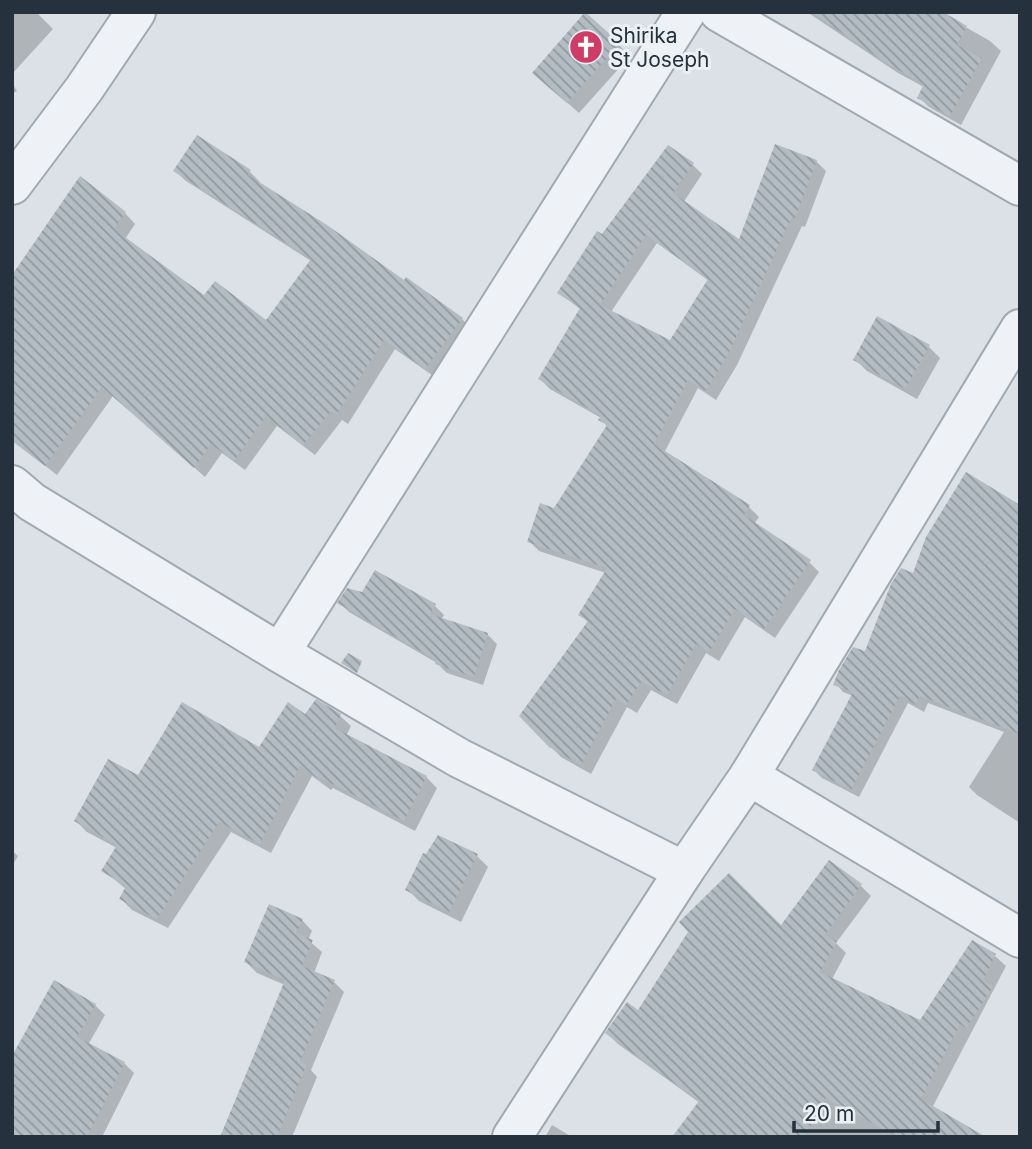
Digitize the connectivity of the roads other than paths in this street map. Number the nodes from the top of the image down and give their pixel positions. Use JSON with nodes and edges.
{"nodes":[{"id":1,"x":136,"y":12,"type":"edge"},
{"id":2,"x":686,"y":12,"type":"edge"},
{"id":3,"x":719,"y":12,"type":"edge"},
{"id":4,"x":12,"y":185,"type":"edge"},
{"id":5,"x":1020,"y":186,"type":"edge"},
{"id":6,"x":1020,"y":329,"type":"edge"},
{"id":7,"x":12,"y":485,"type":"edge"},
{"id":8,"x":280,"y":653,"type":"junction"},
{"id":9,"x":749,"y":776,"type":"junction"},
{"id":10,"x":684,"y":871,"type":"junction"},
{"id":11,"x":1020,"y":938,"type":"edge"},
{"id":12,"x":512,"y":1137,"type":"edge"}],
"edges":[{"from":1,"to":4,"type":"street"},
{"from":2,"to":8,"type":"street"},
{"from":3,"to":5,"type":"street"},
{"from":6,"to":9,"type":"street"},
{"from":7,"to":8,"type":"street"},
{"from":8,"to":10,"type":"street"},
{"from":9,"to":10,"type":"street"},
{"from":9,"to":11,"type":"street"},
{"from":10,"to":12,"type":"street"}]}
